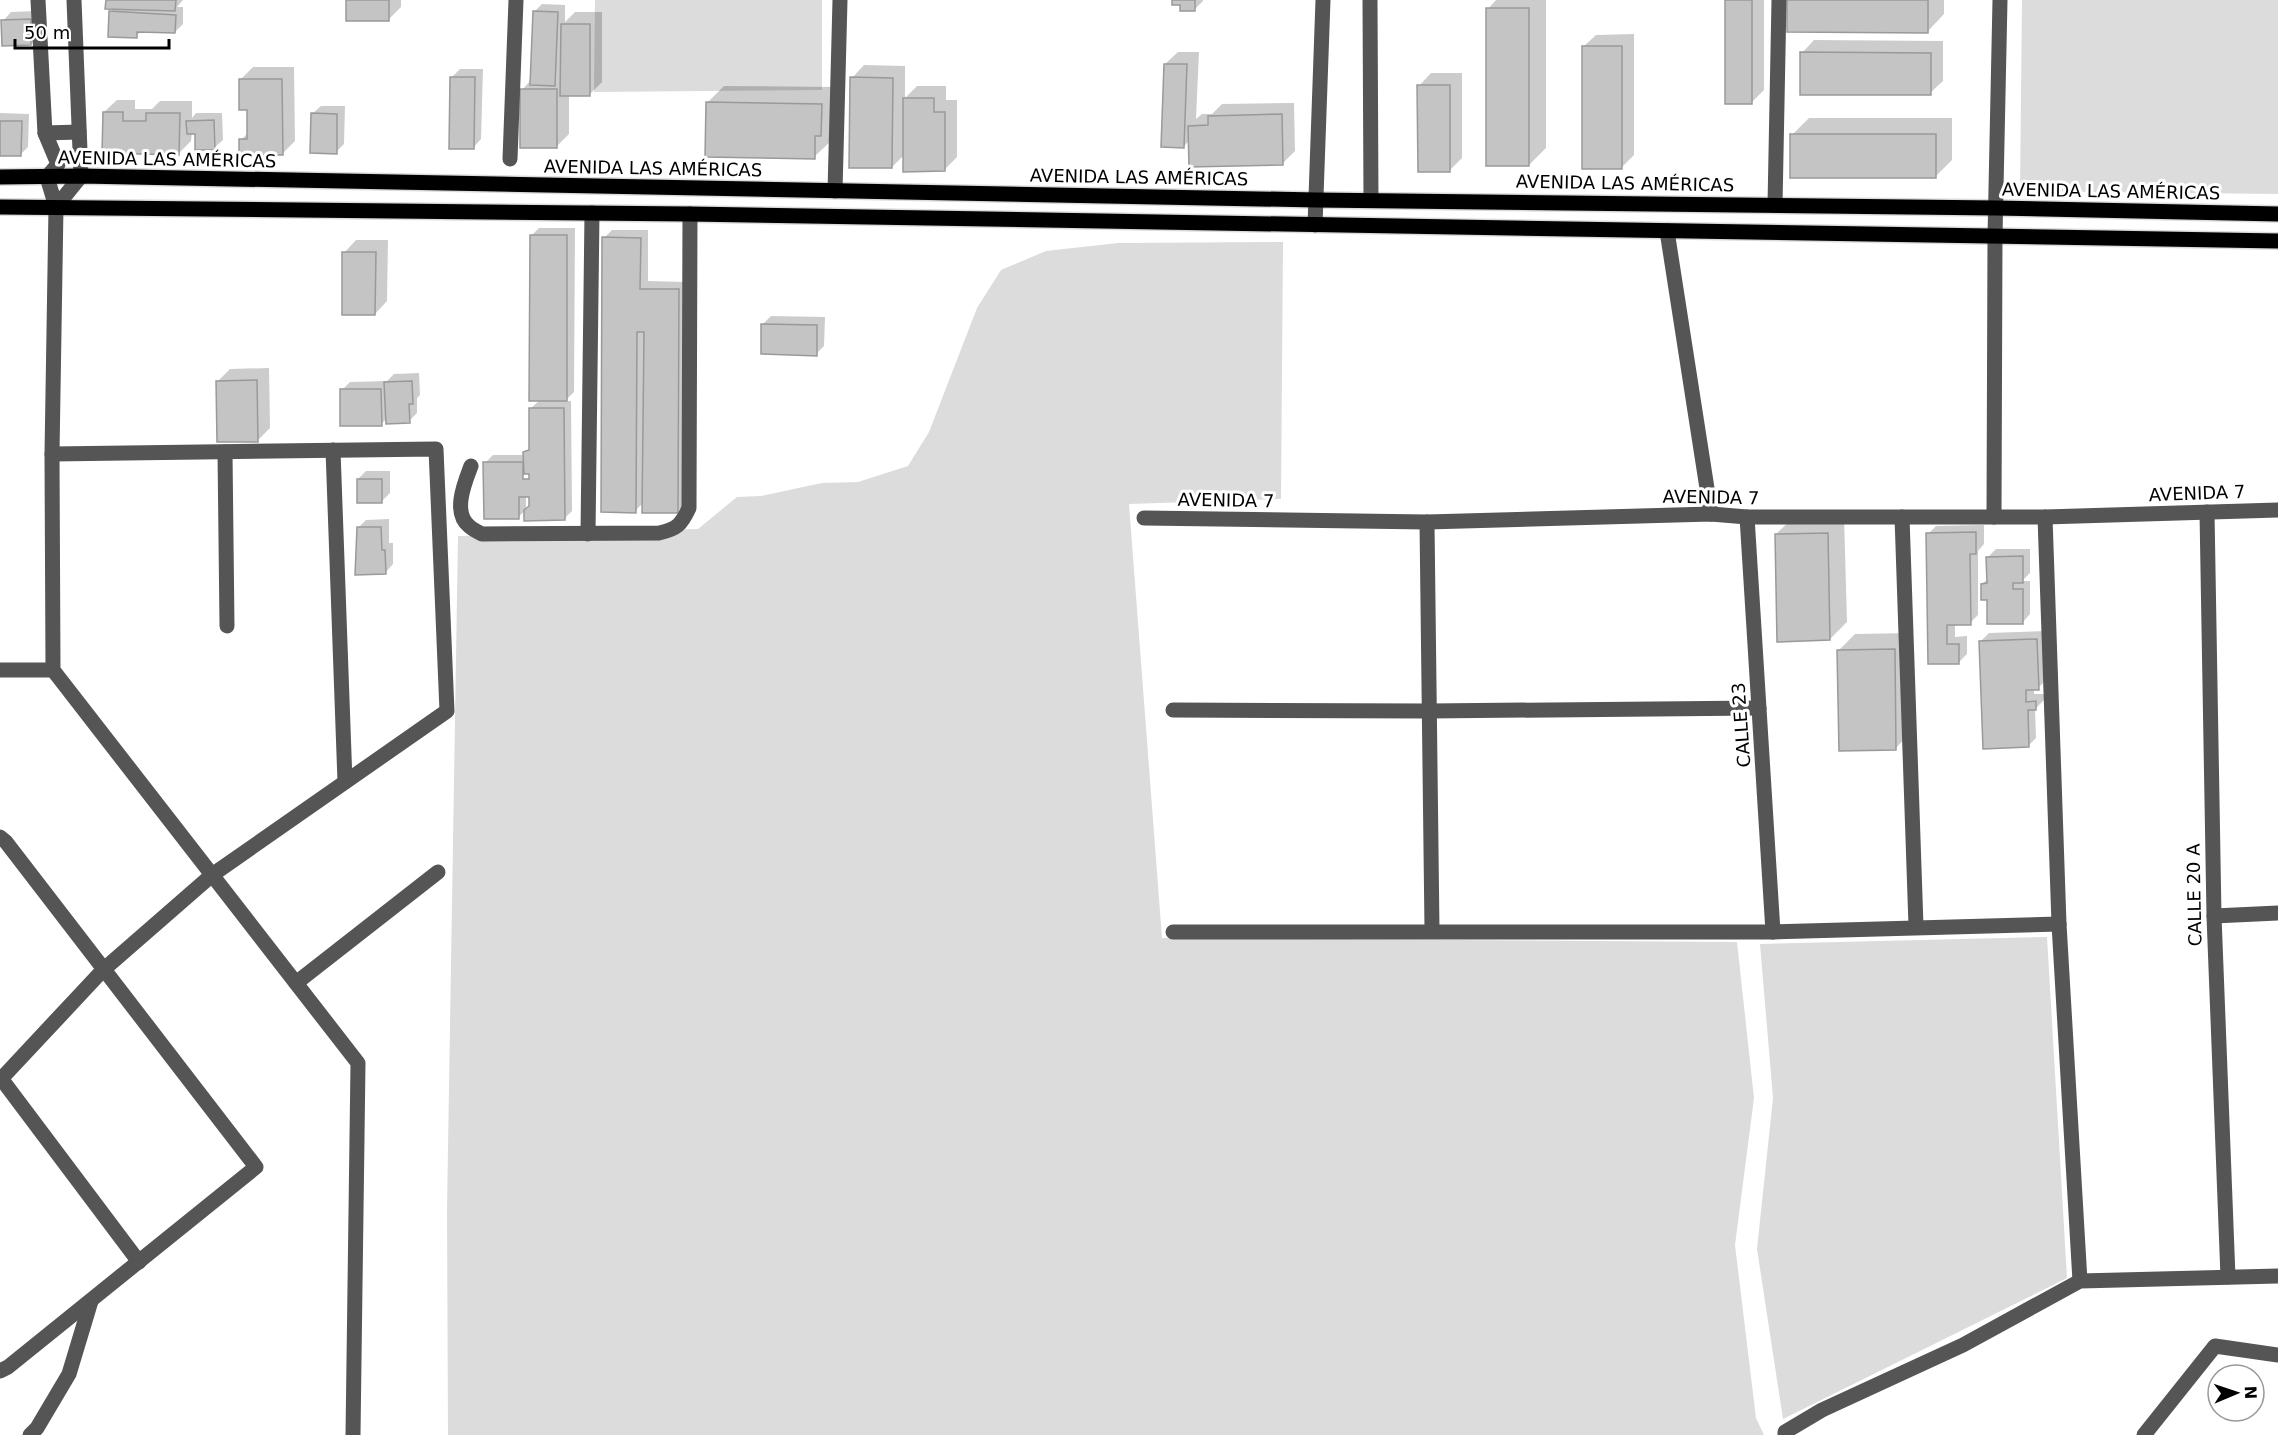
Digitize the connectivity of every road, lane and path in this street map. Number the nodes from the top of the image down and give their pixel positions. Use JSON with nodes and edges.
{"nodes":[{"id":1,"x":38,"y":0,"type":"edge"},
{"id":2,"x":74,"y":0,"type":"edge"},
{"id":3,"x":516,"y":0,"type":"edge"},
{"id":4,"x":840,"y":0,"type":"edge"},
{"id":5,"x":1323,"y":0,"type":"edge"},
{"id":6,"x":1370,"y":0,"type":"edge"},
{"id":7,"x":1779,"y":0,"type":"edge"},
{"id":8,"x":2000,"y":0,"type":"edge"},
{"id":9,"x":79,"y":132,"type":"junction"},
{"id":10,"x":45,"y":134,"type":"junction"},
{"id":11,"x":510,"y":159,"type":"dead end"},
{"id":12,"x":81,"y":176,"type":"junction"},
{"id":13,"x":0,"y":177,"type":"edge"},
{"id":14,"x":47,"y":177,"type":"junction"},
{"id":15,"x":835,"y":191,"type":"junction"},
{"id":16,"x":1316,"y":200,"type":"junction"},
{"id":17,"x":1371,"y":200,"type":"junction"},
{"id":18,"x":1775,"y":205,"type":"junction"},
{"id":19,"x":0,"y":207,"type":"edge"},
{"id":20,"x":56,"y":207,"type":"junction"},
{"id":21,"x":1996,"y":208,"type":"junction"},
{"id":22,"x":592,"y":213,"type":"junction"},
{"id":23,"x":690,"y":214,"type":"junction"},
{"id":24,"x":2278,"y":214,"type":"edge"},
{"id":25,"x":1315,"y":225,"type":"junction"},
{"id":26,"x":1667,"y":231,"type":"junction"},
{"id":27,"x":1995,"y":236,"type":"junction"},
{"id":28,"x":2278,"y":241,"type":"edge"},
{"id":29,"x":333,"y":450,"type":"junction"},
{"id":30,"x":225,"y":452,"type":"junction"},
{"id":31,"x":52,"y":454,"type":"junction"},
{"id":32,"x":471,"y":466,"type":"dead end"},
{"id":33,"x":2278,"y":510,"type":"edge"},
{"id":34,"x":2207,"y":512,"type":"junction"},
{"id":35,"x":1711,"y":514,"type":"junction"},
{"id":36,"x":1747,"y":517,"type":"junction"},
{"id":37,"x":1902,"y":517,"type":"junction"},
{"id":38,"x":1994,"y":517,"type":"junction"},
{"id":39,"x":2045,"y":517,"type":"junction"},
{"id":40,"x":1144,"y":518,"type":"dead end"},
{"id":41,"x":1427,"y":522,"type":"junction"},
{"id":42,"x":588,"y":534,"type":"junction"},
{"id":43,"x":226,"y":626,"type":"dead end"},
{"id":44,"x":0,"y":670,"type":"edge"},
{"id":45,"x":53,"y":670,"type":"junction"},
{"id":46,"x":1759,"y":708,"type":"junction"},
{"id":47,"x":1173,"y":710,"type":"dead end"},
{"id":48,"x":1429,"y":711,"type":"junction"},
{"id":49,"x":345,"y":782,"type":"junction"},
{"id":50,"x":0,"y":837,"type":"edge"},
{"id":51,"x":438,"y":872,"type":"dead end"},
{"id":52,"x":212,"y":875,"type":"junction"},
{"id":53,"x":2278,"y":913,"type":"edge"},
{"id":54,"x":2214,"y":916,"type":"junction"},
{"id":55,"x":2059,"y":924,"type":"junction"},
{"id":56,"x":1916,"y":926,"type":"junction"},
{"id":57,"x":1432,"y":930,"type":"junction"},
{"id":58,"x":1173,"y":932,"type":"dead end"},
{"id":59,"x":1773,"y":932,"type":"junction"},
{"id":60,"x":103,"y":970,"type":"junction"},
{"id":61,"x":296,"y":983,"type":"junction"},
{"id":62,"x":1,"y":1078,"type":"edge"},
{"id":63,"x":139,"y":1262,"type":"junction"},
{"id":64,"x":2278,"y":1276,"type":"edge"},
{"id":65,"x":2228,"y":1277,"type":"junction"},
{"id":66,"x":2080,"y":1281,"type":"junction"},
{"id":67,"x":91,"y":1300,"type":"junction"},
{"id":68,"x":2278,"y":1355,"type":"edge"},
{"id":69,"x":0,"y":1371,"type":"edge"},
{"id":70,"x":30,"y":1435,"type":"edge"},
{"id":71,"x":352,"y":1435,"type":"edge"},
{"id":72,"x":1785,"y":1435,"type":"edge"},
{"id":73,"x":2144,"y":1435,"type":"edge"}],
"edges":[{"from":1,"to":10,"type":"street"},
{"from":2,"to":9,"type":"street"},
{"from":3,"to":11,"type":"street"},
{"from":4,"to":15,"type":"street"},
{"from":5,"to":16,"type":"street"},
{"from":6,"to":17,"type":"street"},
{"from":7,"to":18,"type":"street"},
{"from":8,"to":21,"type":"street"},
{"from":9,"to":10,"type":"street"},
{"from":9,"to":12,"type":"street"},
{"from":10,"to":14,"type":"street"},
{"from":12,"to":14,"type":"main road","name":"AVENIDA LAS AMÉRICAS"},
{"from":12,"to":15,"type":"main road","name":"AVENIDA LAS AMÉRICAS"},
{"from":12,"to":20,"type":"street"},
{"from":13,"to":14,"type":"main road","name":"AVENIDA LAS AMÉRICAS"},
{"from":14,"to":20,"type":"street"},
{"from":15,"to":16,"type":"main road","name":"AVENIDA LAS AMÉRICAS"},
{"from":16,"to":17,"type":"main road","name":"AVENIDA LAS AMÉRICAS"},
{"from":16,"to":25,"type":"street"},
{"from":17,"to":18,"type":"main road","name":"AVENIDA LAS AMÉRICAS"},
{"from":18,"to":21,"type":"main road","name":"AVENIDA LAS AMÉRICAS"},
{"from":19,"to":20,"type":"main road"},
{"from":20,"to":22,"type":"main road"},
{"from":20,"to":31,"type":"street"},
{"from":21,"to":24,"type":"main road","name":"AVENIDA LAS AMÉRICAS"},
{"from":21,"to":27,"type":"street"},
{"from":22,"to":23,"type":"main road"},
{"from":22,"to":42,"type":"street"},
{"from":23,"to":25,"type":"main road"},
{"from":23,"to":42,"type":"street"},
{"from":25,"to":26,"type":"main road"},
{"from":26,"to":27,"type":"main road"},
{"from":26,"to":35,"type":"street"},
{"from":27,"to":28,"type":"main road"},
{"from":27,"to":38,"type":"street"},
{"from":29,"to":30,"type":"street"},
{"from":29,"to":49,"type":"street"},
{"from":29,"to":49,"type":"street"},
{"from":30,"to":31,"type":"street"},
{"from":30,"to":43,"type":"street"},
{"from":31,"to":45,"type":"street"},
{"from":32,"to":42,"type":"street"},
{"from":33,"to":34,"type":"street","name":"AVENIDA 7"},
{"from":34,"to":39,"type":"street","name":"AVENIDA 7"},
{"from":34,"to":54,"type":"street","name":"CALLE 20 A"},
{"from":35,"to":36,"type":"street","name":"AVENIDA 7"},
{"from":35,"to":41,"type":"street","name":"AVENIDA 7"},
{"from":36,"to":37,"type":"street","name":"AVENIDA 7"},
{"from":36,"to":46,"type":"street","name":"CALLE 23"},
{"from":37,"to":38,"type":"street","name":"AVENIDA 7"},
{"from":37,"to":56,"type":"street"},
{"from":38,"to":39,"type":"street","name":"AVENIDA 7"},
{"from":39,"to":55,"type":"street"},
{"from":40,"to":41,"type":"street","name":"AVENIDA 7"},
{"from":41,"to":48,"type":"street"},
{"from":44,"to":45,"type":"street"},
{"from":45,"to":52,"type":"street"},
{"from":46,"to":48,"type":"street"},
{"from":46,"to":59,"type":"street","name":"CALLE 23"},
{"from":47,"to":48,"type":"street"},
{"from":48,"to":57,"type":"street"},
{"from":49,"to":52,"type":"street"},
{"from":50,"to":60,"type":"street"},
{"from":51,"to":61,"type":"street"},
{"from":52,"to":60,"type":"street"},
{"from":52,"to":61,"type":"street"},
{"from":53,"to":54,"type":"street"},
{"from":54,"to":65,"type":"street","name":"CALLE 20 A"},
{"from":55,"to":56,"type":"street"},
{"from":55,"to":66,"type":"street"},
{"from":56,"to":59,"type":"street"},
{"from":57,"to":58,"type":"street"},
{"from":57,"to":59,"type":"street"},
{"from":60,"to":62,"type":"street"},
{"from":60,"to":63,"type":"street"},
{"from":61,"to":71,"type":"street"},
{"from":62,"to":63,"type":"street"},
{"from":63,"to":67,"type":"street"},
{"from":64,"to":65,"type":"street"},
{"from":65,"to":66,"type":"street"},
{"from":66,"to":72,"type":"street"},
{"from":67,"to":69,"type":"street"},
{"from":67,"to":70,"type":"street"},
{"from":68,"to":73,"type":"street"}]}
